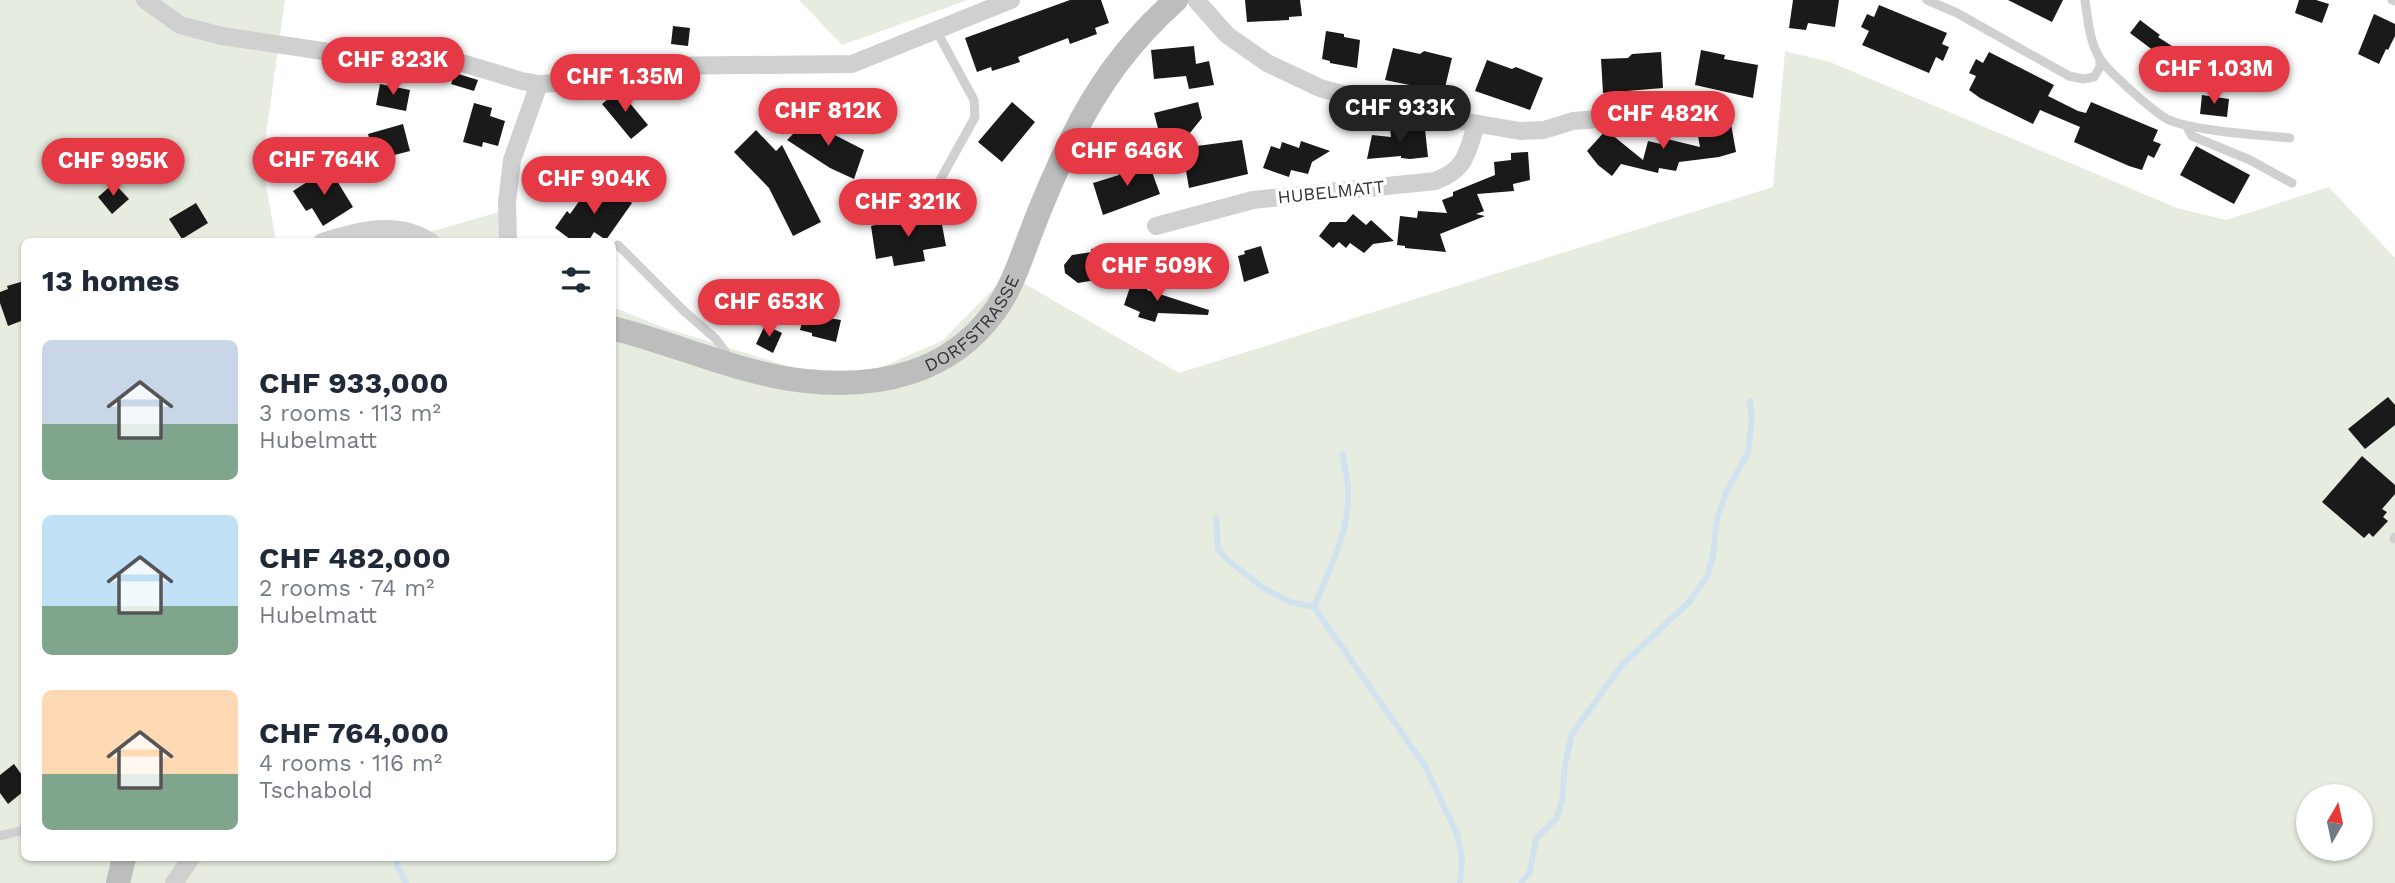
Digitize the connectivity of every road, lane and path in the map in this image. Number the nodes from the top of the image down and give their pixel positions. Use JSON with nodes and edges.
{"nodes":[{"id":1,"x":145,"y":0,"type":"edge"},
{"id":2,"x":1011,"y":0,"type":"edge"},
{"id":3,"x":1176,"y":0,"type":"edge"},
{"id":4,"x":1196,"y":0,"type":"edge"},
{"id":5,"x":1927,"y":0,"type":"edge"},
{"id":6,"x":2085,"y":0,"type":"edge"},
{"id":7,"x":936,"y":30,"type":"junction"},
{"id":8,"x":2100,"y":59,"type":"junction"},
{"id":9,"x":539,"y":84,"type":"junction"},
{"id":10,"x":1719,"y":115,"type":"dead end"},
{"id":11,"x":1476,"y":125,"type":"junction"},
{"id":12,"x":2186,"y":125,"type":"junction"},
{"id":13,"x":2290,"y":138,"type":"dead end"},
{"id":14,"x":2292,"y":183,"type":"dead end"},
{"id":15,"x":862,"y":202,"type":"dead end"},
{"id":16,"x":1156,"y":226,"type":"dead end"},
{"id":17,"x":334,"y":238,"type":"edge"},
{"id":18,"x":424,"y":238,"type":"edge"},
{"id":19,"x":508,"y":238,"type":"edge"},
{"id":20,"x":618,"y":245,"type":"dead end"},
{"id":21,"x":616,"y":329,"type":"edge"},
{"id":22,"x":736,"y":367,"type":"junction"},
{"id":23,"x":21,"y":831,"type":"edge"},
{"id":24,"x":0,"y":836,"type":"edge"},
{"id":25,"x":123,"y":861,"type":"edge"},
{"id":26,"x":189,"y":861,"type":"edge"},
{"id":27,"x":117,"y":883,"type":"edge"},
{"id":28,"x":174,"y":883,"type":"edge"}],
"edges":[{"from":1,"to":9,"type":"street"},
{"from":2,"to":7,"type":"street"},
{"from":3,"to":22,"type":"street","name":"DORFSTRASSE"},
{"from":4,"to":11,"type":"street"},
{"from":5,"to":8,"type":"lane"},
{"from":6,"to":8,"type":"lane"},
{"from":7,"to":9,"type":"street"},
{"from":7,"to":15,"type":"lane"},
{"from":8,"to":12,"type":"lane"},
{"from":9,"to":19,"type":"street"},
{"from":10,"to":11,"type":"street"},
{"from":11,"to":16,"type":"street","name":"HUBELMATT"},
{"from":12,"to":13,"type":"lane"},
{"from":12,"to":14,"type":"lane"},
{"from":17,"to":18,"type":"street"},
{"from":20,"to":22,"type":"lane"},
{"from":21,"to":22,"type":"street","name":"DORFSTRASSE"},
{"from":23,"to":24,"type":"lane"},
{"from":25,"to":27,"type":"street"},
{"from":26,"to":28,"type":"street"}]}
